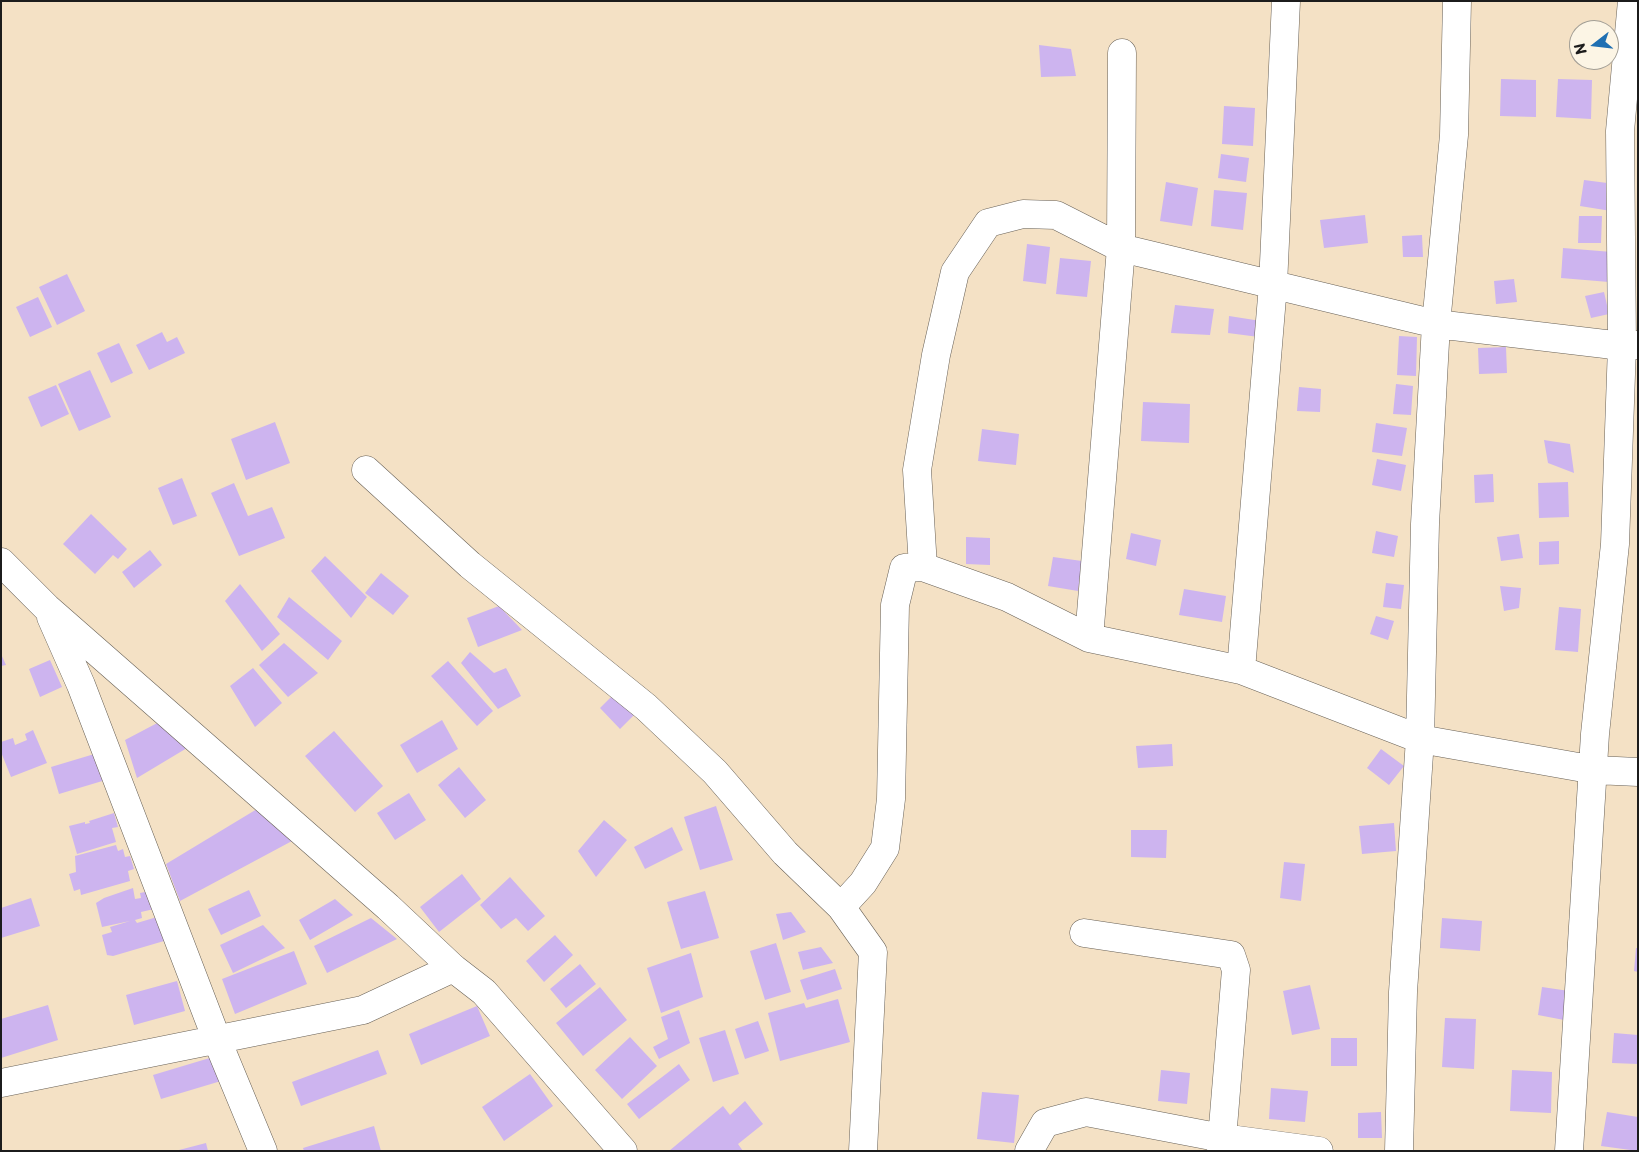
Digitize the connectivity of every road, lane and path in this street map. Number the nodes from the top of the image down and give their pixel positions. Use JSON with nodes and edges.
{"nodes":[{"id":1,"x":1286,"y":1,"type":"edge"},
{"id":2,"x":1456,"y":1,"type":"edge"},
{"id":3,"x":1632,"y":1,"type":"edge"},
{"id":4,"x":1122,"y":53,"type":"dead end"},
{"id":5,"x":1121,"y":248,"type":"junction"},
{"id":6,"x":1273,"y":285,"type":"junction"},
{"id":7,"x":1436,"y":324,"type":"junction"},
{"id":8,"x":1630,"y":346,"type":"edge"},
{"id":9,"x":366,"y":470,"type":"dead end"},
{"id":10,"x":1,"y":562,"type":"edge"},
{"id":11,"x":923,"y":567,"type":"junction"},
{"id":12,"x":47,"y":608,"type":"junction"},
{"id":13,"x":1089,"y":638,"type":"junction"},
{"id":14,"x":1241,"y":670,"type":"junction"},
{"id":15,"x":1420,"y":739,"type":"junction"},
{"id":16,"x":1595,"y":770,"type":"junction"},
{"id":17,"x":1638,"y":772,"type":"edge"},
{"id":18,"x":841,"y":907,"type":"junction"},
{"id":19,"x":1084,"y":933,"type":"dead end"},
{"id":20,"x":453,"y":968,"type":"junction"},
{"id":21,"x":217,"y":1040,"type":"junction"},
{"id":22,"x":1,"y":1083,"type":"edge"},
{"id":23,"x":1222,"y":1144,"type":"edge"},
{"id":24,"x":263,"y":1151,"type":"edge"},
{"id":25,"x":623,"y":1151,"type":"edge"},
{"id":26,"x":863,"y":1151,"type":"edge"},
{"id":27,"x":1029,"y":1151,"type":"edge"},
{"id":28,"x":1319,"y":1151,"type":"edge"},
{"id":29,"x":1399,"y":1151,"type":"edge"},
{"id":30,"x":1568,"y":1151,"type":"edge"}],
"edges":[{"from":1,"to":6,"type":"street"},
{"from":2,"to":7,"type":"street"},
{"from":3,"to":8,"type":"street"},
{"from":4,"to":5,"type":"street"},
{"from":5,"to":6,"type":"street"},
{"from":5,"to":11,"type":"street"},
{"from":5,"to":13,"type":"street"},
{"from":6,"to":7,"type":"street"},
{"from":6,"to":14,"type":"street"},
{"from":7,"to":8,"type":"street"},
{"from":7,"to":15,"type":"street"},
{"from":8,"to":16,"type":"street"},
{"from":9,"to":18,"type":"street"},
{"from":10,"to":12,"type":"street"},
{"from":11,"to":13,"type":"street"},
{"from":11,"to":18,"type":"street"},
{"from":12,"to":20,"type":"street"},
{"from":12,"to":21,"type":"street"},
{"from":13,"to":14,"type":"street"},
{"from":14,"to":15,"type":"street"},
{"from":15,"to":16,"type":"street"},
{"from":15,"to":29,"type":"street"},
{"from":16,"to":17,"type":"street"},
{"from":16,"to":30,"type":"street"},
{"from":18,"to":26,"type":"street"},
{"from":19,"to":23,"type":"street"},
{"from":20,"to":21,"type":"street"},
{"from":20,"to":25,"type":"street"},
{"from":21,"to":22,"type":"street"},
{"from":21,"to":24,"type":"street"},
{"from":23,"to":27,"type":"street"},
{"from":23,"to":28,"type":"street"}]}
